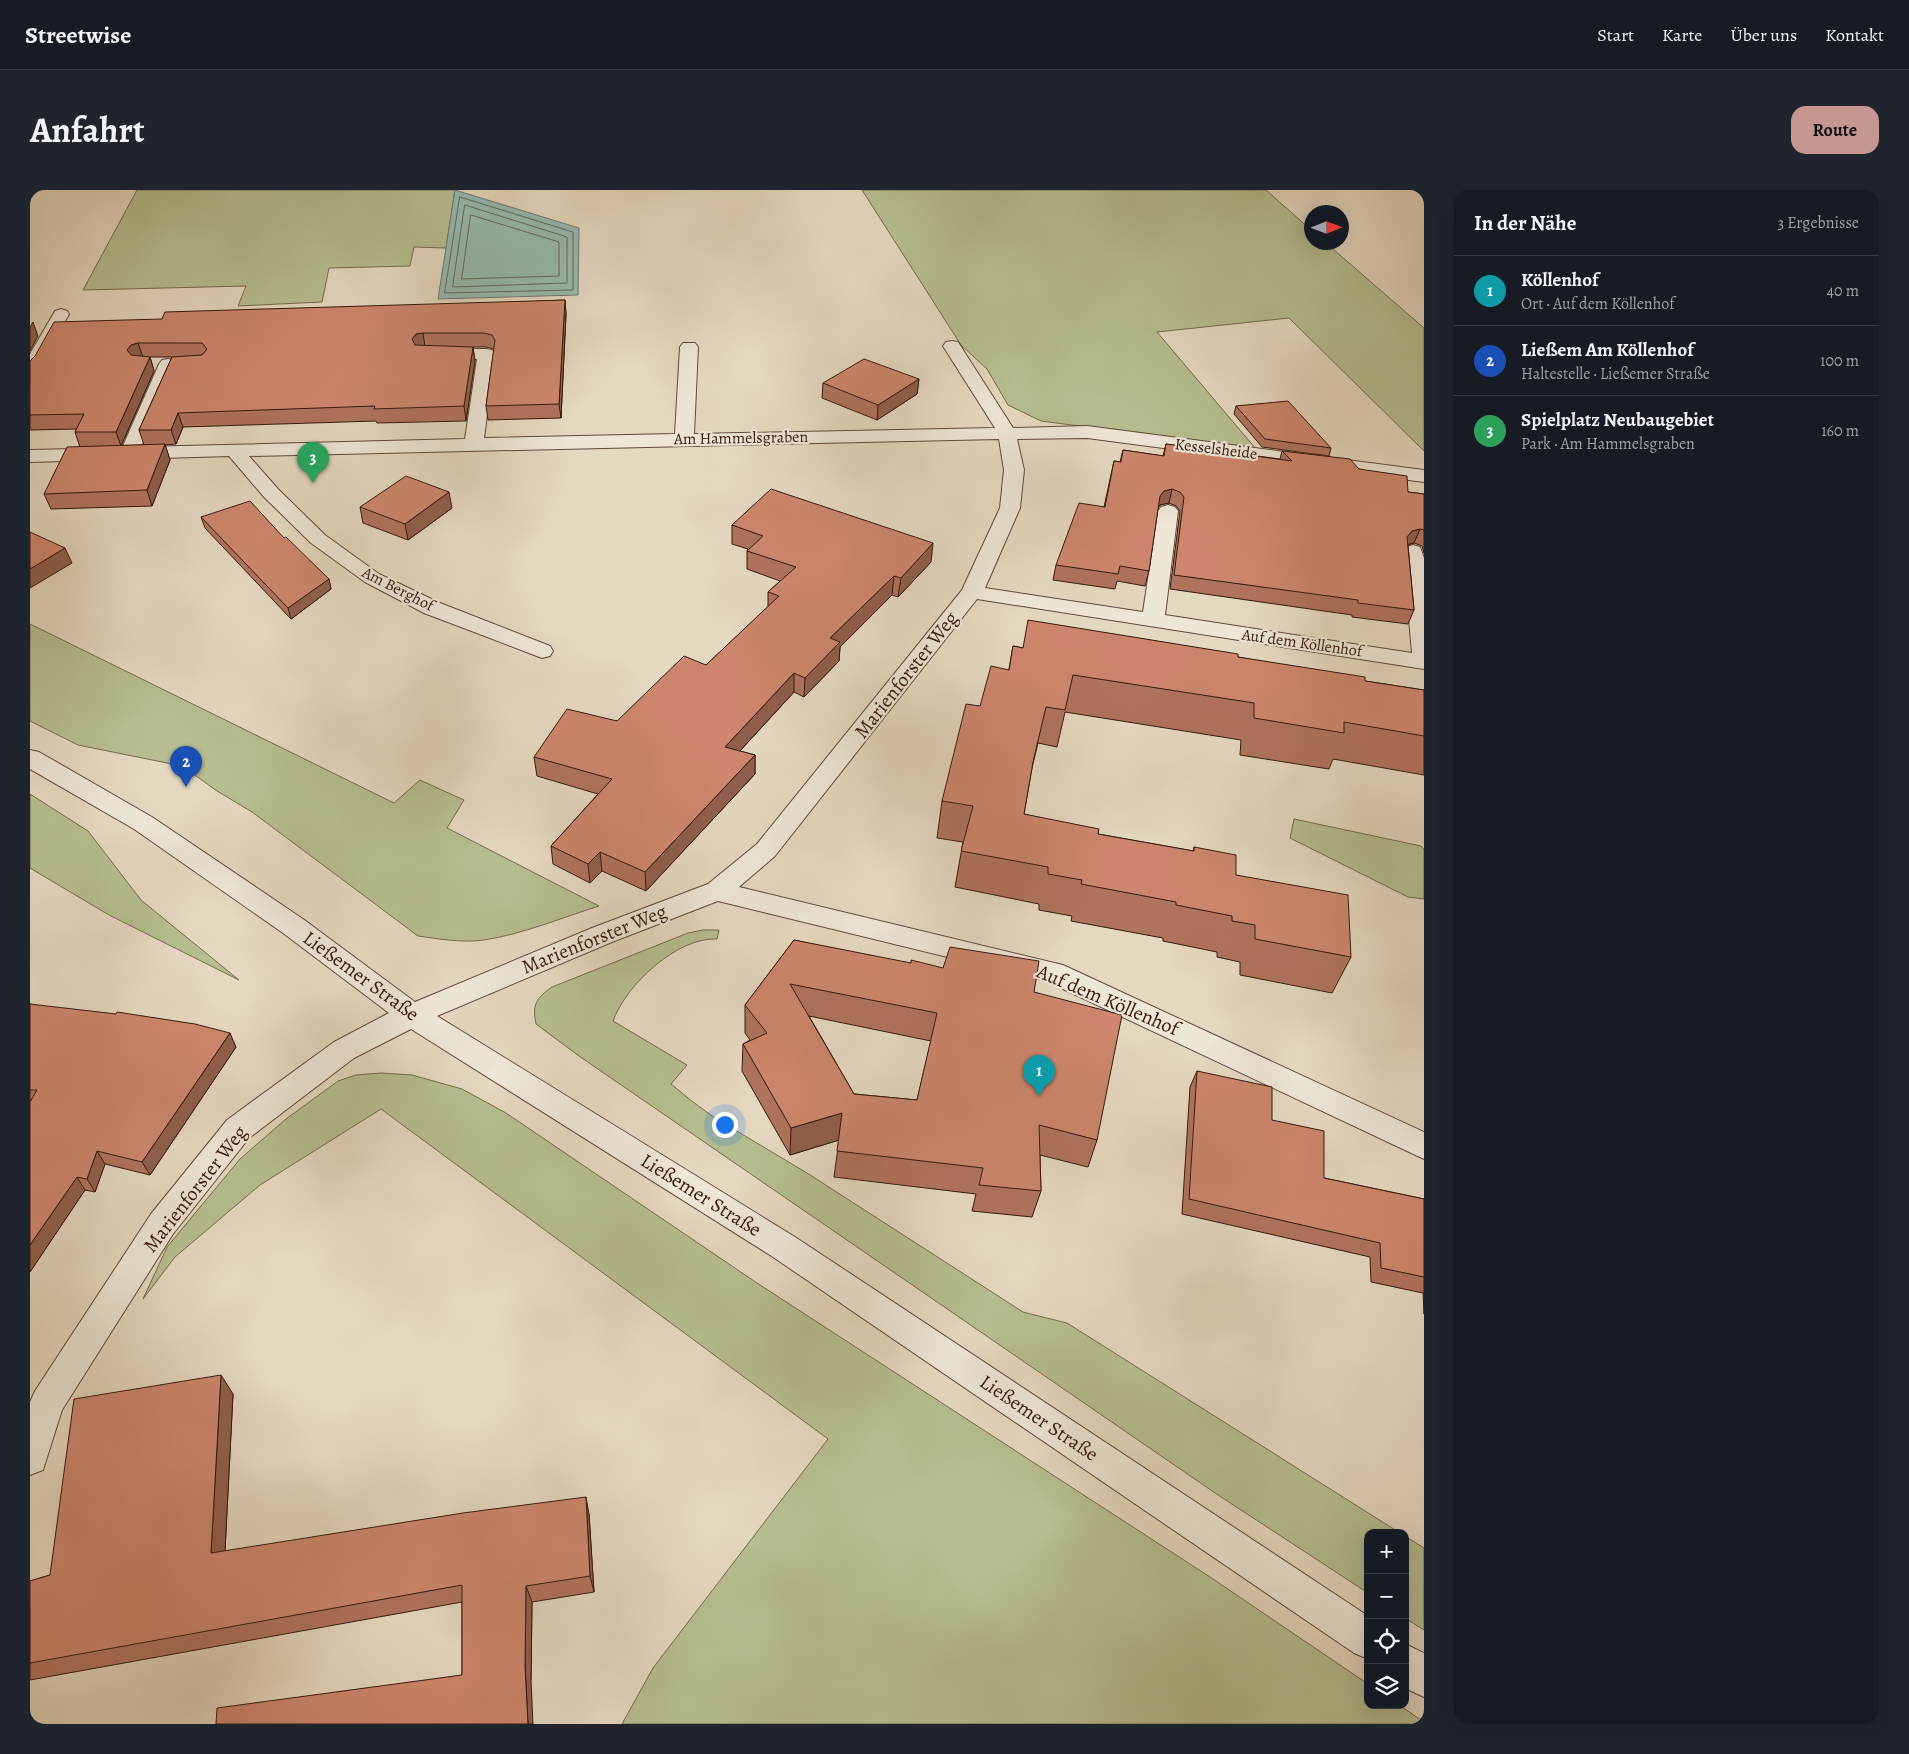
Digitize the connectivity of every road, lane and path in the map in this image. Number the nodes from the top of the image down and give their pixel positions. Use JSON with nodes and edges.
{"nodes":[{"id":1,"x":61,"y":314,"type":"dead end"},
{"id":2,"x":952,"y":346,"type":"dead end"},
{"id":3,"x":688,"y":347,"type":"dead end"},
{"id":4,"x":425,"y":354,"type":"edge"},
{"id":5,"x":168,"y":364,"type":"edge"},
{"id":6,"x":30,"y":369,"type":"edge"},
{"id":7,"x":1007,"y":433,"type":"junction"},
{"id":8,"x":684,"y":440,"type":"junction"},
{"id":9,"x":474,"y":444,"type":"junction"},
{"id":10,"x":235,"y":450,"type":"junction"},
{"id":11,"x":129,"y":453,"type":"junction"},
{"id":12,"x":30,"y":456,"type":"edge"},
{"id":13,"x":1424,"y":476,"type":"edge"},
{"id":14,"x":1168,"y":511,"type":"edge"},
{"id":15,"x":1413,"y":550,"type":"edge"},
{"id":16,"x":972,"y":592,"type":"junction"},
{"id":17,"x":1153,"y":621,"type":"junction"},
{"id":18,"x":542,"y":651,"type":"dead end"},
{"id":19,"x":1424,"y":660,"type":"edge"},
{"id":20,"x":30,"y":758,"type":"edge"},
{"id":21,"x":717,"y":891,"type":"junction"},
{"id":22,"x":412,"y":1015,"type":"junction"},
{"id":23,"x":1424,"y":1146,"type":"edge"},
{"id":24,"x":30,"y":1457,"type":"edge"},
{"id":25,"x":1364,"y":1636,"type":"edge"},
{"id":26,"x":1409,"y":1667,"type":"edge"},
{"id":27,"x":1424,"y":1677,"type":"edge"}],
"edges":[{"from":1,"to":6,"type":"street"},
{"from":2,"to":7,"type":"street","name":"Marienforster Weg"},
{"from":3,"to":8,"type":"street"},
{"from":4,"to":9,"type":"street"},
{"from":5,"to":11,"type":"street"},
{"from":7,"to":8,"type":"street","name":"Am Hammelsgraben"},
{"from":7,"to":13,"type":"street","name":"Kesselsheide"},
{"from":7,"to":16,"type":"street","name":"Marienforster Weg"},
{"from":8,"to":9,"type":"street","name":"Am Hammelsgraben"},
{"from":9,"to":10,"type":"street","name":"Am Hammelsgraben"},
{"from":10,"to":11,"type":"street","name":"Am Hammelsgraben"},
{"from":10,"to":18,"type":"street","name":"Am Berghof"},
{"from":11,"to":12,"type":"street","name":"Am Hammelsgraben"},
{"from":14,"to":17,"type":"street"},
{"from":15,"to":19,"type":"street"},
{"from":16,"to":17,"type":"street","name":"Auf dem Köllenhof"},
{"from":16,"to":21,"type":"street","name":"Marienforster Weg"},
{"from":17,"to":19,"type":"street","name":"Auf dem Köllenhof"},
{"from":20,"to":22,"type":"street","name":"Ließemer Straße"},
{"from":21,"to":22,"type":"street","name":"Marienforster Weg"},
{"from":21,"to":23,"type":"street","name":"Auf dem Köllenhof"},
{"from":22,"to":24,"type":"street","name":"Marienforster Weg"},
{"from":22,"to":25,"type":"street","name":"Ließemer Straße"},
{"from":26,"to":27,"type":"street"}]}
